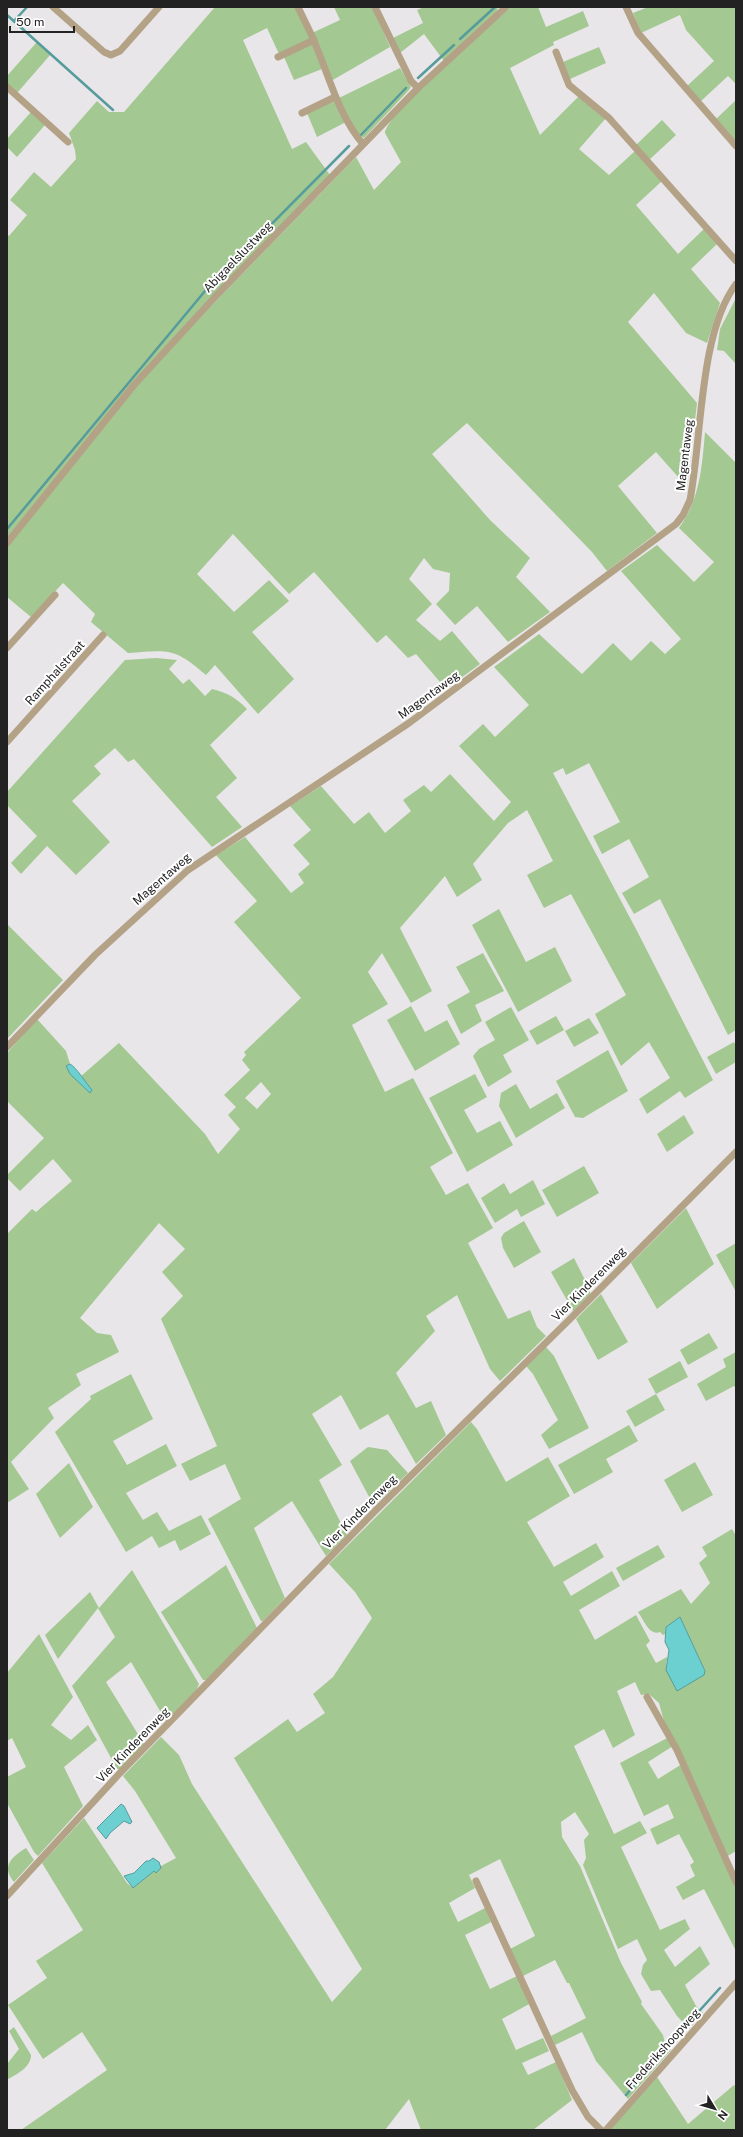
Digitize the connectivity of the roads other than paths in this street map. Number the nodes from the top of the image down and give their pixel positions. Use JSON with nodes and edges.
{"nodes":[{"id":1,"x":53,"y":7,"type":"edge"},
{"id":2,"x":159,"y":7,"type":"edge"},
{"id":3,"x":298,"y":7,"type":"edge"},
{"id":4,"x":375,"y":7,"type":"edge"},
{"id":5,"x":506,"y":7,"type":"edge"},
{"id":6,"x":626,"y":7,"type":"edge"},
{"id":7,"x":314,"y":40,"type":"junction"},
{"id":8,"x":556,"y":52,"type":"dead end"},
{"id":9,"x":278,"y":57,"type":"dead end"},
{"id":10,"x":7,"y":87,"type":"edge"},
{"id":11,"x":418,"y":88,"type":"junction"},
{"id":12,"x":335,"y":97,"type":"junction"},
{"id":13,"x":302,"y":113,"type":"dead end"},
{"id":14,"x":68,"y":142,"type":"dead end"},
{"id":15,"x":362,"y":144,"type":"junction"},
{"id":16,"x":736,"y":146,"type":"edge"},
{"id":17,"x":736,"y":261,"type":"edge"},
{"id":18,"x":736,"y":284,"type":"edge"},
{"id":19,"x":7,"y":543,"type":"edge"},
{"id":20,"x":55,"y":595,"type":"dead end"},
{"id":21,"x":103,"y":635,"type":"dead end"},
{"id":22,"x":7,"y":648,"type":"edge"},
{"id":23,"x":7,"y":742,"type":"edge"},
{"id":24,"x":7,"y":1047,"type":"edge"},
{"id":25,"x":736,"y":1152,"type":"edge"},
{"id":26,"x":646,"y":1697,"type":"dead end"},
{"id":27,"x":476,"y":1881,"type":"dead end"},
{"id":28,"x":736,"y":1882,"type":"edge"},
{"id":29,"x":7,"y":1896,"type":"edge"},
{"id":30,"x":736,"y":1983,"type":"edge"},
{"id":31,"x":601,"y":2130,"type":"edge"},
{"id":32,"x":606,"y":2130,"type":"edge"}],
"edges":[{"from":1,"to":2,"type":"street"},
{"from":3,"to":7,"type":"street"},
{"from":4,"to":11,"type":"street"},
{"from":5,"to":11,"type":"street","name":"Abigaelslustweg"},
{"from":6,"to":16,"type":"street"},
{"from":7,"to":9,"type":"street"},
{"from":7,"to":12,"type":"street"},
{"from":8,"to":17,"type":"street"},
{"from":10,"to":14,"type":"street"},
{"from":11,"to":15,"type":"street","name":"Abigaelslustweg"},
{"from":12,"to":13,"type":"street"},
{"from":12,"to":15,"type":"street"},
{"from":15,"to":19,"type":"street","name":"Abigaelslustweg"},
{"from":18,"to":24,"type":"street","name":"Magentaweg"},
{"from":20,"to":22,"type":"street"},
{"from":21,"to":23,"type":"street","name":"Ramphalstraat"},
{"from":25,"to":29,"type":"street","name":"Vier Kinderenweg"},
{"from":26,"to":28,"type":"street"},
{"from":27,"to":31,"type":"street"},
{"from":30,"to":32,"type":"street","name":"Frederikshoopweg"}]}
